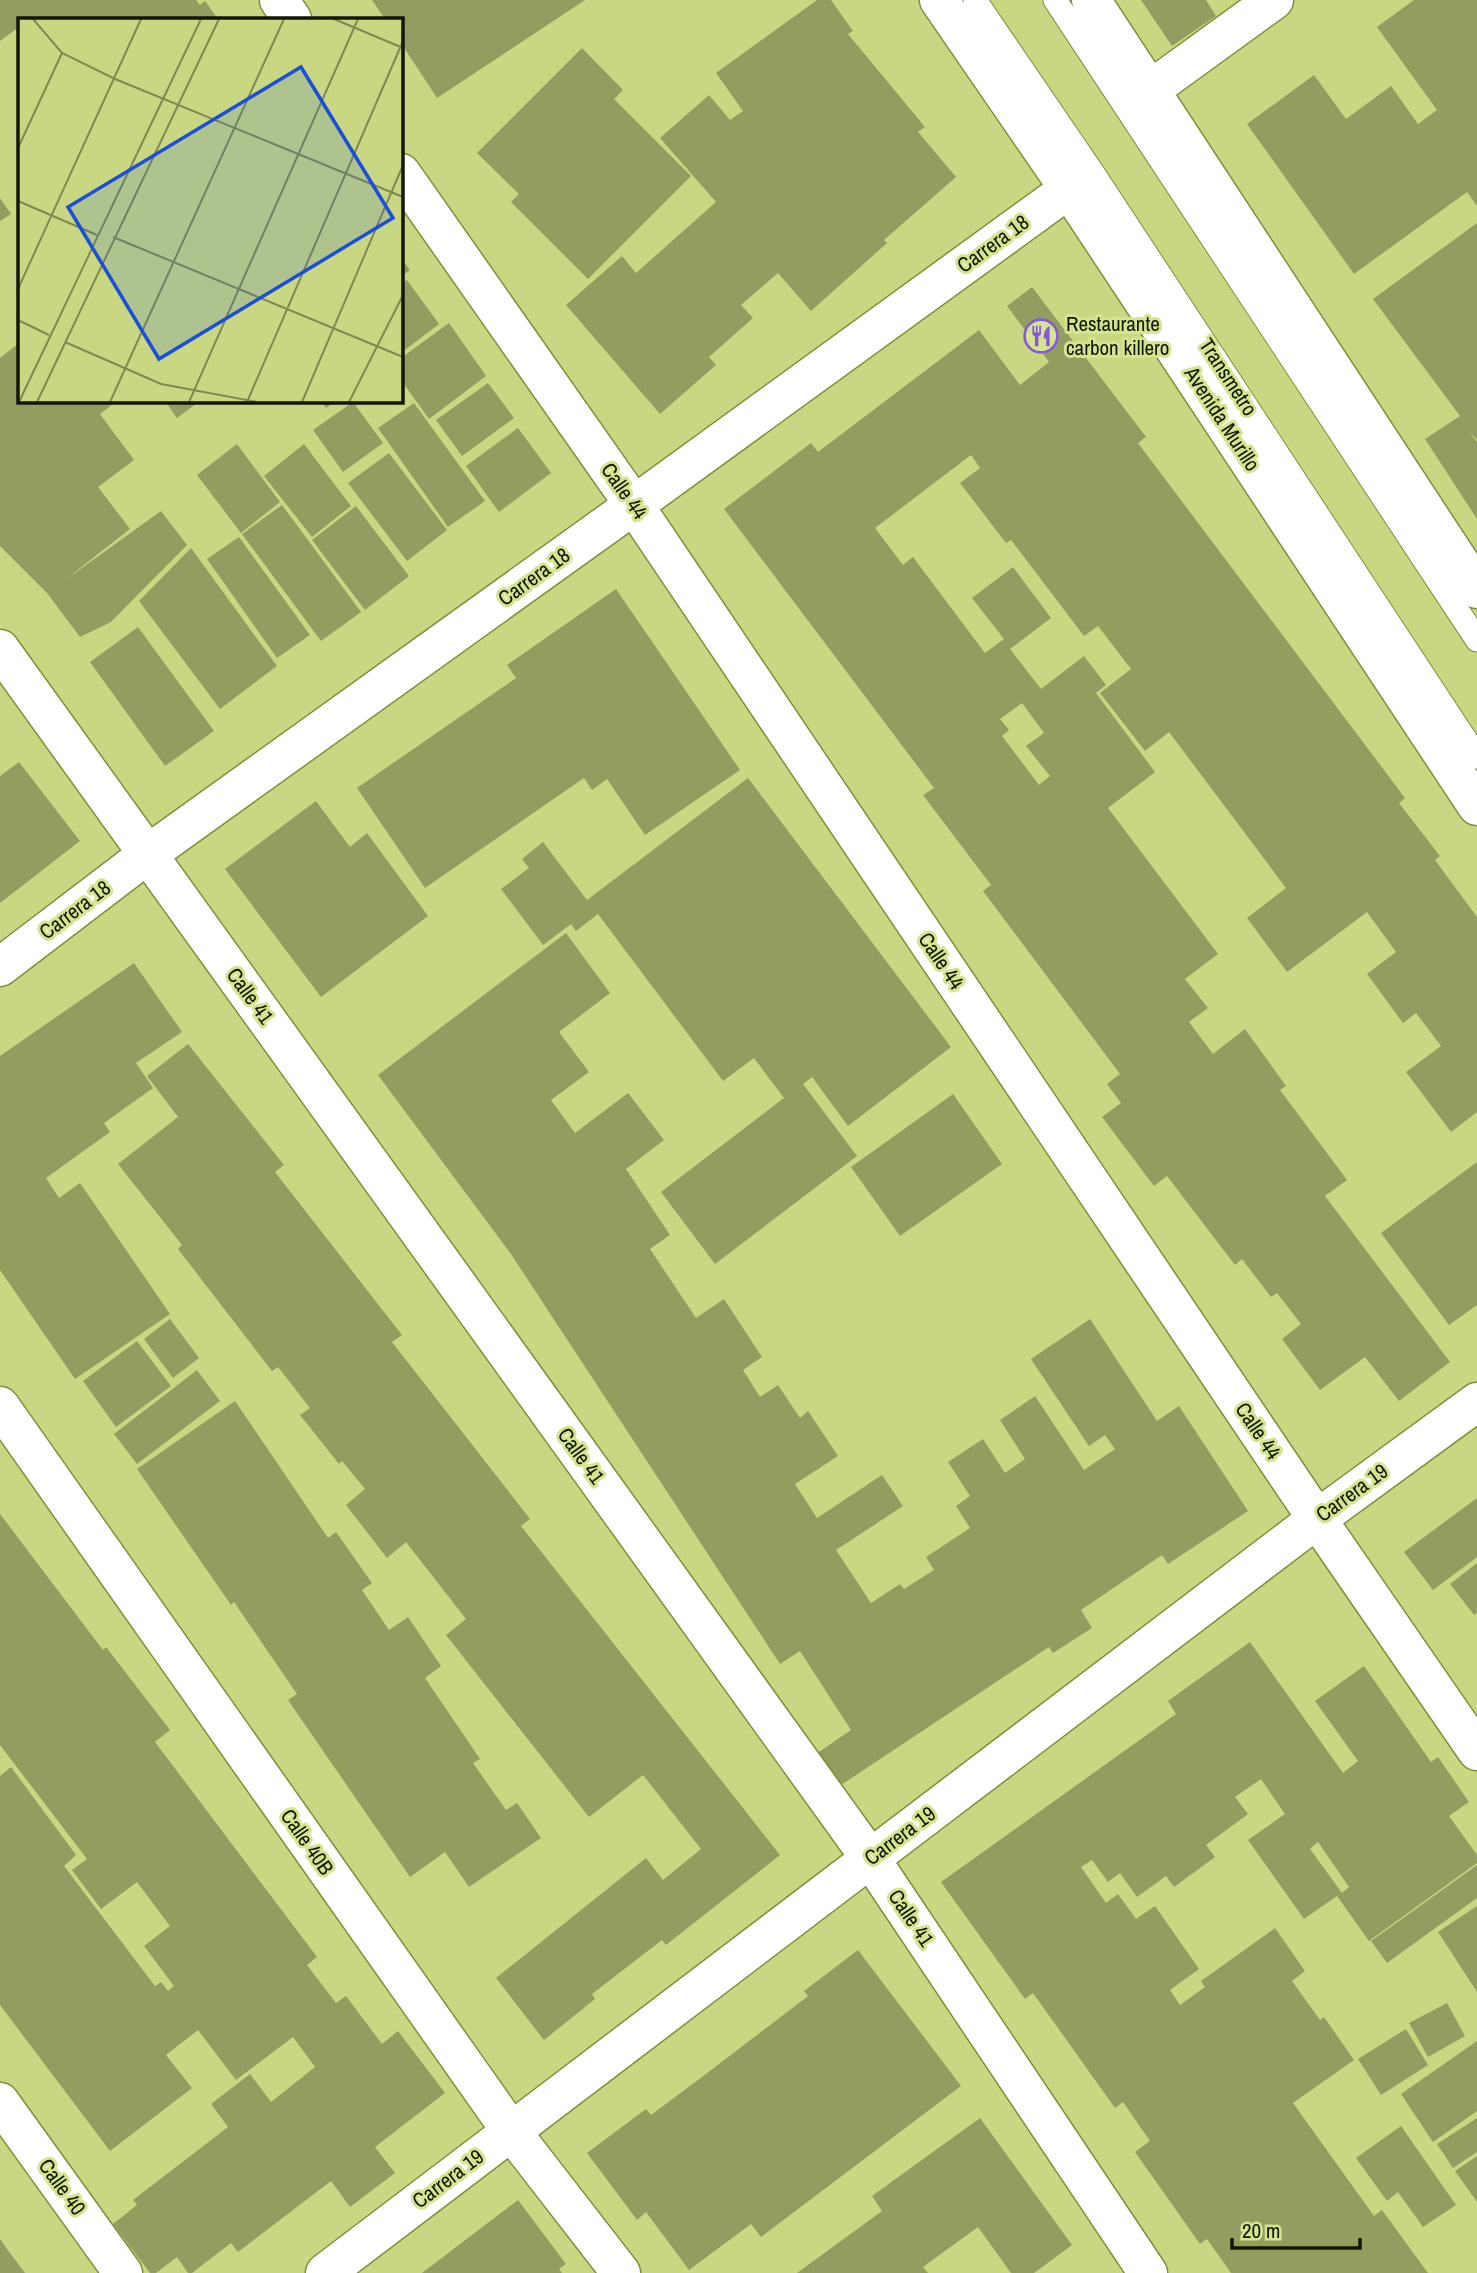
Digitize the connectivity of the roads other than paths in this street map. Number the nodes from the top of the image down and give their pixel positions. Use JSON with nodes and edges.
{"nodes":[{"id":1,"x":279,"y":0,"type":"edge"},
{"id":2,"x":939,"y":0,"type":"edge"},
{"id":3,"x":975,"y":0,"type":"edge"},
{"id":4,"x":1055,"y":0,"type":"edge"},
{"id":5,"x":1091,"y":0,"type":"edge"},
{"id":6,"x":1274,"y":0,"type":"edge"},
{"id":7,"x":291,"y":18,"type":"edge"},
{"id":8,"x":1150,"y":90,"type":"junction"},
{"id":9,"x":402,"y":174,"type":"edge"},
{"id":10,"x":1069,"y":189,"type":"junction"},
{"id":11,"x":635,"y":505,"type":"junction"},
{"id":12,"x":1477,"y":589,"type":"edge"},
{"id":13,"x":1477,"y":639,"type":"edge"},
{"id":14,"x":0,"y":649,"type":"edge"},
{"id":15,"x":1477,"y":757,"type":"edge"},
{"id":16,"x":1477,"y":806,"type":"edge"},
{"id":17,"x":148,"y":854,"type":"junction"},
{"id":18,"x":0,"y":967,"type":"edge"},
{"id":19,"x":1477,"y":1402,"type":"edge"},
{"id":20,"x":0,"y":1406,"type":"edge"},
{"id":21,"x":1317,"y":1519,"type":"junction"},
{"id":22,"x":1477,"y":1751,"type":"edge"},
{"id":23,"x":870,"y":1858,"type":"junction"},
{"id":24,"x":0,"y":2102,"type":"edge"},
{"id":25,"x":511,"y":2131,"type":"junction"},
{"id":26,"x":123,"y":2273,"type":"edge"},
{"id":27,"x":325,"y":2273,"type":"edge"},
{"id":28,"x":621,"y":2273,"type":"edge"},
{"id":29,"x":1148,"y":2273,"type":"edge"}],
"edges":[{"from":1,"to":7,"type":"street"},
{"from":2,"to":10,"type":"street","name":"Avenida Murillo"},
{"from":3,"to":15,"type":"lane","name":"Transmetro"},
{"from":4,"to":13,"type":"lane"},
{"from":5,"to":8,"type":"street"},
{"from":6,"to":8,"type":"street"},
{"from":8,"to":12,"type":"street"},
{"from":9,"to":11,"type":"street","name":"Calle 44"},
{"from":10,"to":11,"type":"street","name":"Carrera 18"},
{"from":10,"to":16,"type":"street","name":"Avenida Murillo"},
{"from":11,"to":17,"type":"street","name":"Carrera 18"},
{"from":11,"to":21,"type":"street","name":"Calle 44"},
{"from":14,"to":17,"type":"street","name":"Calle 41"},
{"from":17,"to":18,"type":"street","name":"Carrera 18"},
{"from":17,"to":23,"type":"street","name":"Calle 41"},
{"from":19,"to":21,"type":"street","name":"Carrera 19"},
{"from":20,"to":25,"type":"street","name":"Calle 40B"},
{"from":21,"to":22,"type":"street","name":"Calle 44"},
{"from":21,"to":23,"type":"street","name":"Carrera 19"},
{"from":23,"to":25,"type":"street","name":"Carrera 19"},
{"from":23,"to":29,"type":"street","name":"Calle 41"},
{"from":24,"to":26,"type":"street","name":"Calle 40"},
{"from":25,"to":27,"type":"street","name":"Carrera 19"},
{"from":25,"to":28,"type":"street","name":"Calle 40B"}]}
